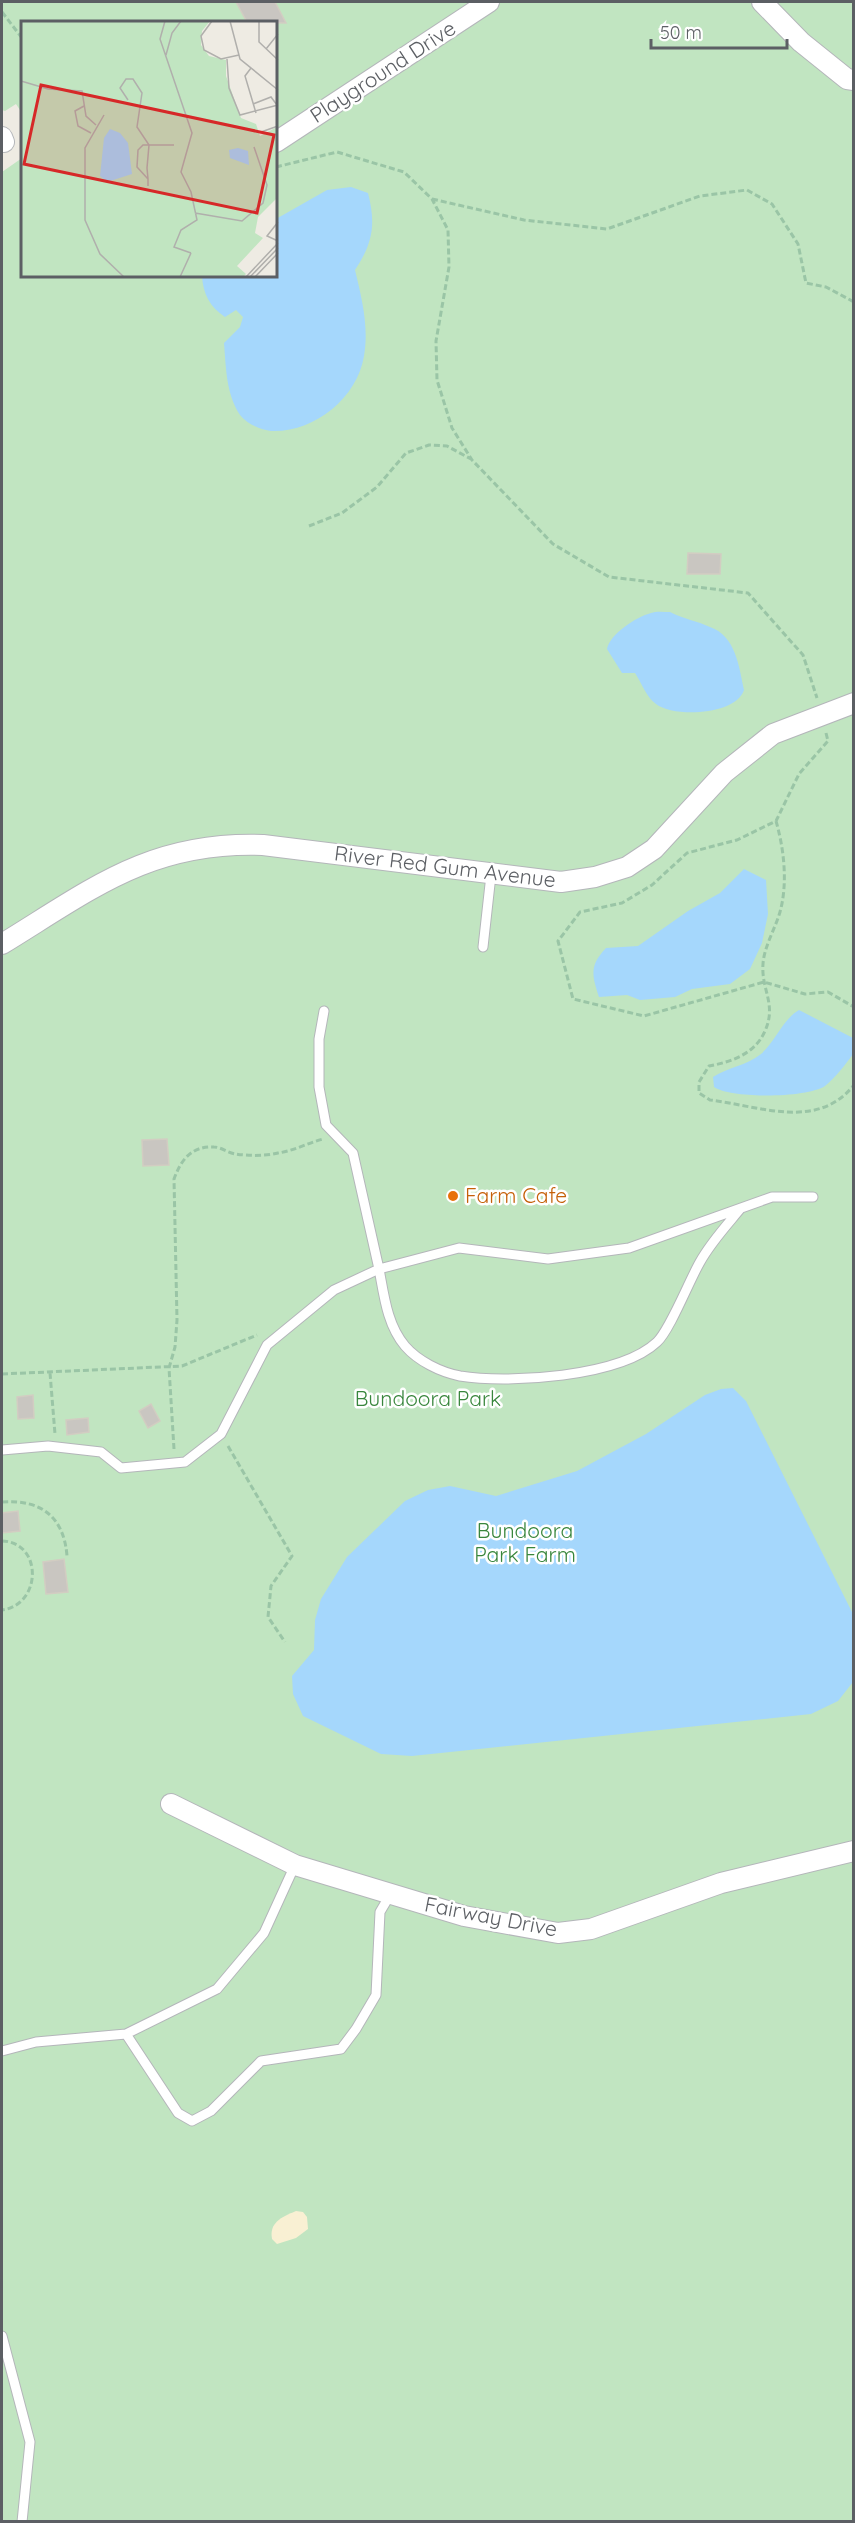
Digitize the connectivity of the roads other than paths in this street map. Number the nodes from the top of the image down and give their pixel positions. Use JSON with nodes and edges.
{"nodes":[{"id":1,"x":489,"y":2,"type":"edge"},
{"id":2,"x":762,"y":2,"type":"edge"},
{"id":3,"x":854,"y":80,"type":"edge"},
{"id":4,"x":278,"y":141,"type":"edge"},
{"id":5,"x":854,"y":703,"type":"edge"},
{"id":6,"x":491,"y":875,"type":"junction"},
{"id":7,"x":2,"y":944,"type":"edge"},
{"id":8,"x":483,"y":947,"type":"dead end"},
{"id":9,"x":324,"y":1011,"type":"dead end"},
{"id":10,"x":813,"y":1197,"type":"dead end"},
{"id":11,"x":741,"y":1208,"type":"junction"},
{"id":12,"x":379,"y":1269,"type":"junction"},
{"id":13,"x":2,"y":1450,"type":"edge"},
{"id":14,"x":171,"y":1804,"type":"dead end"},
{"id":15,"x":854,"y":1851,"type":"edge"},
{"id":16,"x":295,"y":1865,"type":"junction"},
{"id":17,"x":390,"y":1895,"type":"junction"},
{"id":18,"x":126,"y":2034,"type":"junction"},
{"id":19,"x":2,"y":2051,"type":"edge"},
{"id":20,"x":2,"y":2336,"type":"edge"},
{"id":21,"x":22,"y":2522,"type":"edge"}],
"edges":[{"from":1,"to":4,"type":"street","name":"Playground Drive"},
{"from":2,"to":3,"type":"street"},
{"from":5,"to":6,"type":"street","name":"River Red Gum Avenue"},
{"from":6,"to":7,"type":"street","name":"River Red Gum Avenue"},
{"from":6,"to":8,"type":"lane"},
{"from":9,"to":12,"type":"lane"},
{"from":10,"to":11,"type":"lane"},
{"from":11,"to":12,"type":"lane"},
{"from":11,"to":12,"type":"lane"},
{"from":12,"to":13,"type":"lane"},
{"from":14,"to":16,"type":"street","name":"Fairway Drive"},
{"from":15,"to":17,"type":"street","name":"Fairway Drive"},
{"from":16,"to":17,"type":"street","name":"Fairway Drive"},
{"from":16,"to":18,"type":"lane"},
{"from":17,"to":18,"type":"lane"},
{"from":18,"to":19,"type":"lane"},
{"from":20,"to":21,"type":"lane"}]}
